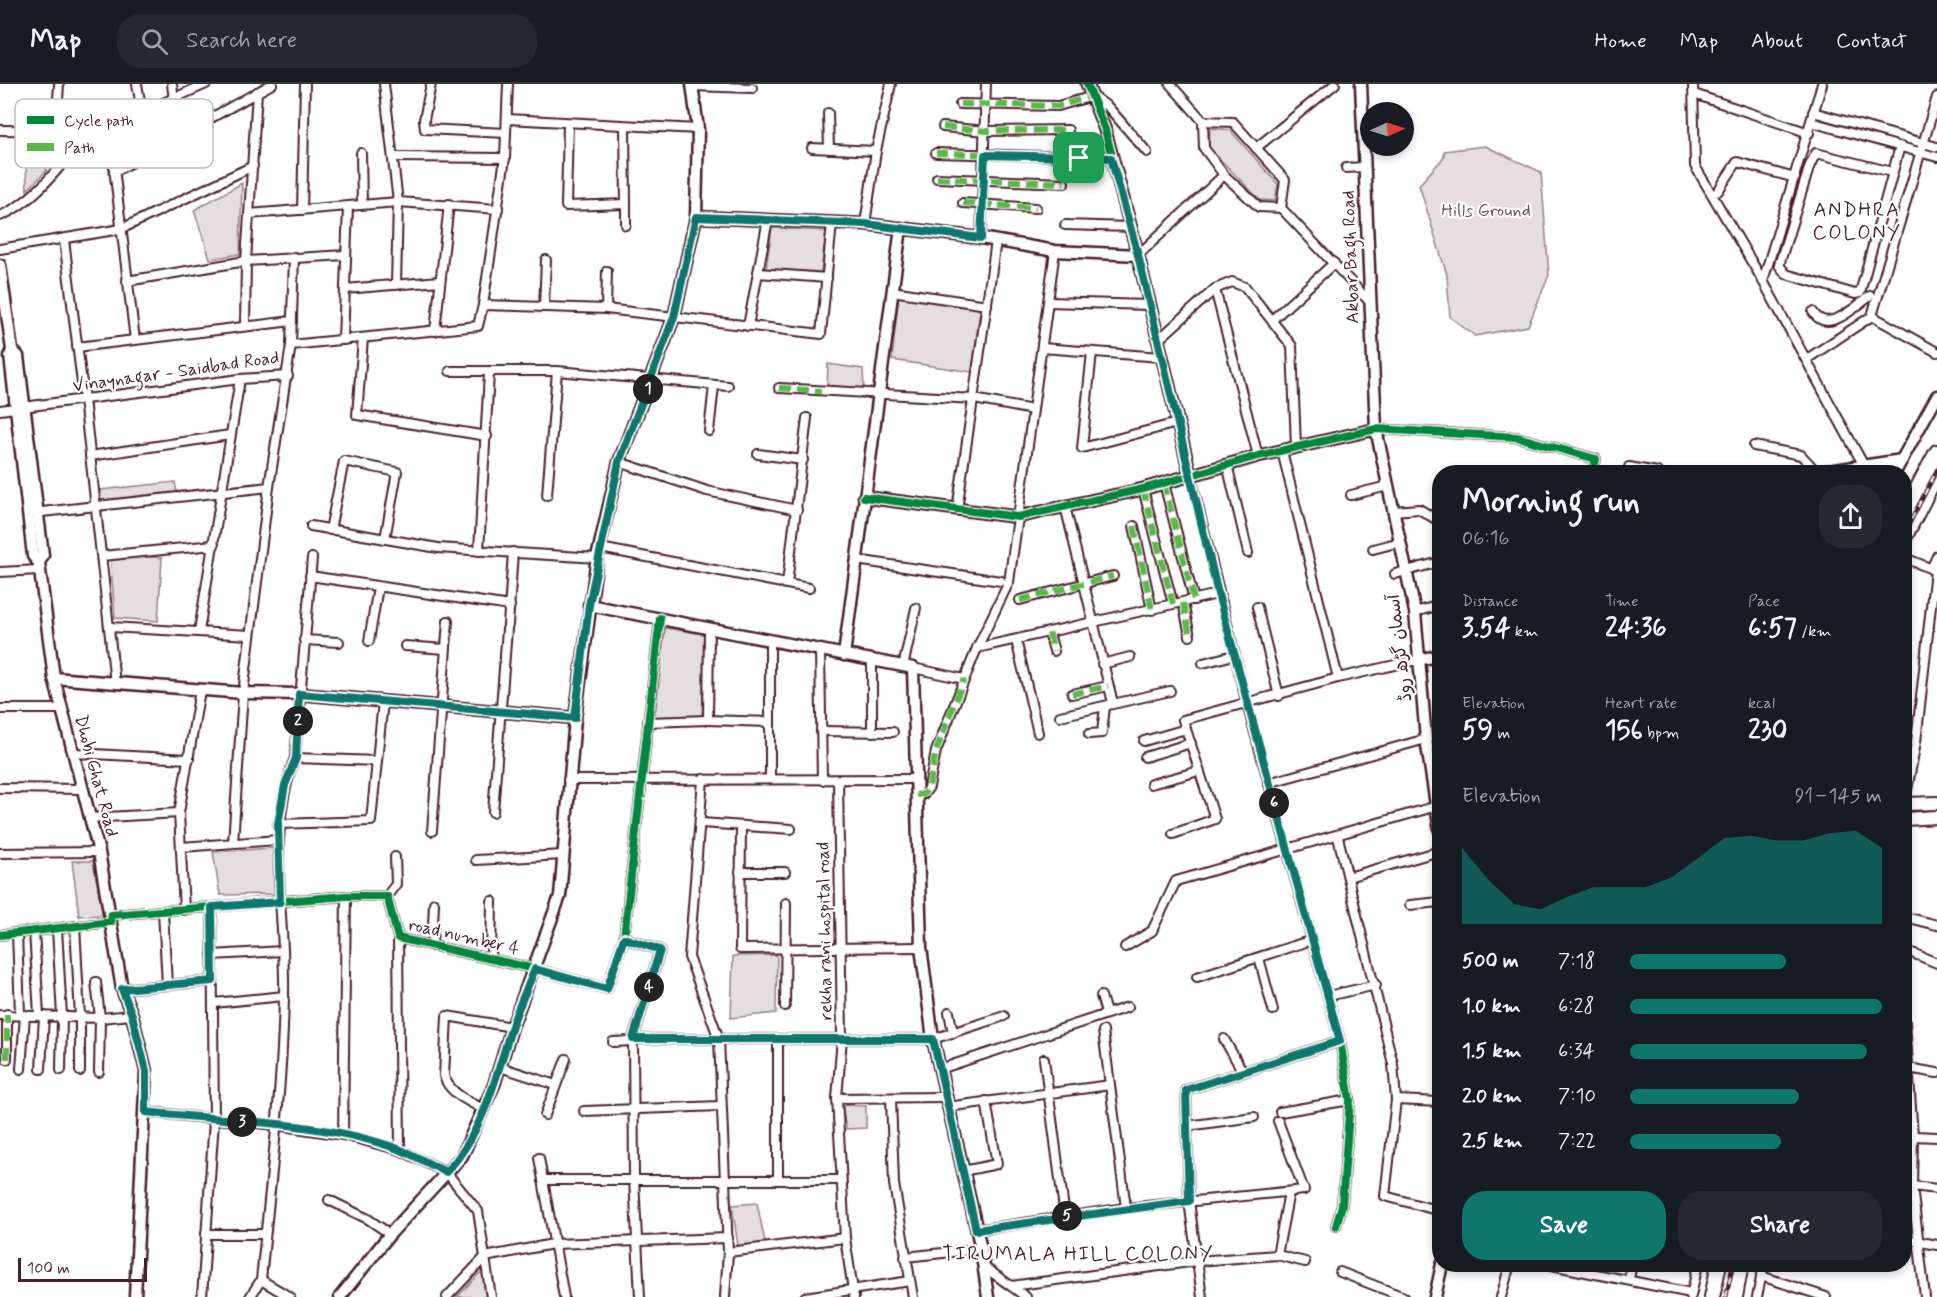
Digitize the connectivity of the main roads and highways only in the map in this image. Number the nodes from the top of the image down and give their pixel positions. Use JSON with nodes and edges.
{"nodes":[{"id":1,"x":1937,"y":452,"type":"edge"},
{"id":2,"x":1937,"y":474,"type":"edge"},
{"id":3,"x":1912,"y":498,"type":"edge"},
{"id":4,"x":1912,"y":522,"type":"edge"},
{"id":5,"x":1912,"y":803,"type":"edge"},
{"id":6,"x":1937,"y":803,"type":"edge"},
{"id":7,"x":1937,"y":817,"type":"edge"},
{"id":8,"x":1912,"y":819,"type":"edge"},
{"id":9,"x":1717,"y":1272,"type":"edge"},
{"id":10,"x":1740,"y":1272,"type":"edge"},
{"id":11,"x":1712,"y":1297,"type":"edge"},
{"id":12,"x":1735,"y":1297,"type":"edge"}],
"edges":[{"from":1,"to":3,"type":"highway"},
{"from":2,"to":4,"type":"highway"},
{"from":5,"to":6,"type":"main road"},
{"from":7,"to":8,"type":"main road"},
{"from":9,"to":11,"type":"highway"},
{"from":10,"to":12,"type":"highway"}]}
